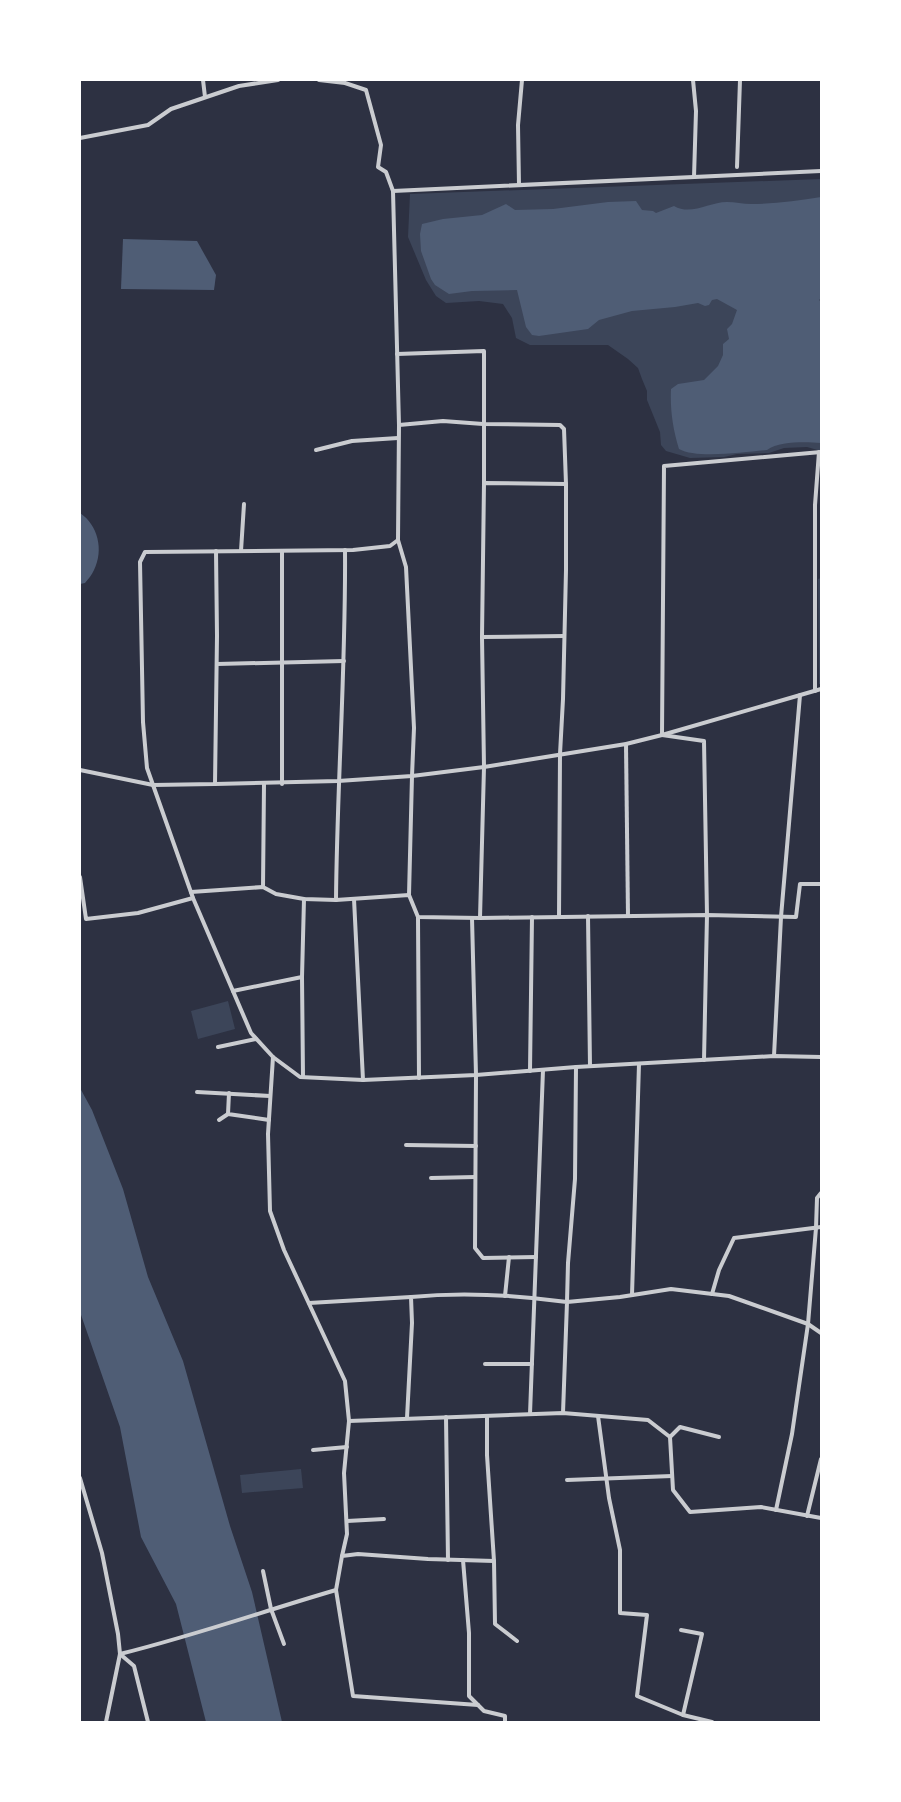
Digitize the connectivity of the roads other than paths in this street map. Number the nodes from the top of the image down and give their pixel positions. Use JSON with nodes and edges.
{"nodes":[{"id":1,"x":203,"y":80,"type":"edge"},
{"id":2,"x":278,"y":80,"type":"edge"},
{"id":3,"x":319,"y":80,"type":"edge"},
{"id":4,"x":522,"y":80,"type":"edge"},
{"id":5,"x":693,"y":80,"type":"edge"},
{"id":6,"x":740,"y":80,"type":"edge"},
{"id":7,"x":205,"y":97,"type":"junction"},
{"id":8,"x":80,"y":138,"type":"edge"},
{"id":9,"x":737,"y":167,"type":"dead end"},
{"id":10,"x":821,"y":171,"type":"edge"},
{"id":11,"x":694,"y":177,"type":"junction"},
{"id":12,"x":520,"y":185,"type":"junction"},
{"id":13,"x":394,"y":191,"type":"junction"},
{"id":14,"x":398,"y":354,"type":"junction"},
{"id":15,"x":483,"y":424,"type":"junction"},
{"id":16,"x":399,"y":425,"type":"junction"},
{"id":17,"x":398,"y":438,"type":"junction"},
{"id":18,"x":316,"y":450,"type":"dead end"},
{"id":19,"x":820,"y":452,"type":"edge"},
{"id":20,"x":484,"y":483,"type":"junction"},
{"id":21,"x":566,"y":484,"type":"junction"},
{"id":22,"x":244,"y":504,"type":"dead end"},
{"id":23,"x":398,"y":540,"type":"junction"},
{"id":24,"x":345,"y":550,"type":"junction"},
{"id":25,"x":282,"y":551,"type":"junction"},
{"id":26,"x":216,"y":552,"type":"junction"},
{"id":27,"x":241,"y":552,"type":"junction"},
{"id":28,"x":821,"y":572,"type":"edge"},
{"id":29,"x":815,"y":576,"type":"junction"},
{"id":30,"x":564,"y":636,"type":"junction"},
{"id":31,"x":482,"y":637,"type":"junction"},
{"id":32,"x":344,"y":661,"type":"junction"},
{"id":33,"x":282,"y":663,"type":"junction"},
{"id":34,"x":217,"y":664,"type":"junction"},
{"id":35,"x":821,"y":689,"type":"edge"},
{"id":36,"x":815,"y":691,"type":"junction"},
{"id":37,"x":800,"y":695,"type":"junction"},
{"id":38,"x":662,"y":735,"type":"junction"},
{"id":39,"x":626,"y":744,"type":"junction"},
{"id":40,"x":560,"y":754,"type":"junction"},
{"id":41,"x":484,"y":766,"type":"junction"},
{"id":42,"x":80,"y":770,"type":"edge"},
{"id":43,"x":412,"y":776,"type":"junction"},
{"id":44,"x":338,"y":781,"type":"junction"},
{"id":45,"x":215,"y":784,"type":"junction"},
{"id":46,"x":264,"y":784,"type":"junction"},
{"id":47,"x":282,"y":784,"type":"junction"},
{"id":48,"x":152,"y":785,"type":"junction"},
{"id":49,"x":80,"y":877,"type":"edge"},
{"id":50,"x":821,"y":884,"type":"edge"},
{"id":51,"x":263,"y":887,"type":"junction"},
{"id":52,"x":191,"y":892,"type":"junction"},
{"id":53,"x":409,"y":896,"type":"junction"},
{"id":54,"x":193,"y":898,"type":"junction"},
{"id":55,"x":304,"y":899,"type":"junction"},
{"id":56,"x":354,"y":899,"type":"junction"},
{"id":57,"x":336,"y":900,"type":"junction"},
{"id":58,"x":588,"y":916,"type":"junction"},
{"id":59,"x":628,"y":916,"type":"junction"},
{"id":60,"x":707,"y":916,"type":"junction"},
{"id":61,"x":418,"y":917,"type":"junction"},
{"id":62,"x":532,"y":917,"type":"junction"},
{"id":63,"x":559,"y":917,"type":"junction"},
{"id":64,"x":782,"y":917,"type":"junction"},
{"id":65,"x":472,"y":918,"type":"junction"},
{"id":66,"x":480,"y":918,"type":"junction"},
{"id":67,"x":302,"y":977,"type":"junction"},
{"id":68,"x":233,"y":991,"type":"junction"},
{"id":69,"x":256,"y":1039,"type":"junction"},
{"id":70,"x":218,"y":1047,"type":"dead end"},
{"id":71,"x":774,"y":1056,"type":"junction"},
{"id":72,"x":821,"y":1057,"type":"edge"},
{"id":73,"x":273,"y":1058,"type":"junction"},
{"id":74,"x":704,"y":1060,"type":"junction"},
{"id":75,"x":638,"y":1064,"type":"junction"},
{"id":76,"x":590,"y":1066,"type":"junction"},
{"id":77,"x":576,"y":1067,"type":"junction"},
{"id":78,"x":543,"y":1070,"type":"junction"},
{"id":79,"x":530,"y":1071,"type":"junction"},
{"id":80,"x":476,"y":1075,"type":"junction"},
{"id":81,"x":303,"y":1077,"type":"junction"},
{"id":82,"x":419,"y":1078,"type":"junction"},
{"id":83,"x":363,"y":1080,"type":"junction"},
{"id":84,"x":197,"y":1092,"type":"dead end"},
{"id":85,"x":228,"y":1093,"type":"junction"},
{"id":86,"x":270,"y":1096,"type":"junction"},
{"id":87,"x":228,"y":1114,"type":"junction"},
{"id":88,"x":219,"y":1120,"type":"dead end"},
{"id":89,"x":269,"y":1120,"type":"junction"},
{"id":90,"x":406,"y":1145,"type":"dead end"},
{"id":91,"x":476,"y":1146,"type":"junction"},
{"id":92,"x":475,"y":1177,"type":"junction"},
{"id":93,"x":431,"y":1178,"type":"dead end"},
{"id":94,"x":821,"y":1193,"type":"edge"},
{"id":95,"x":819,"y":1228,"type":"edge"},
{"id":96,"x":536,"y":1256,"type":"junction"},
{"id":97,"x":509,"y":1257,"type":"junction"},
{"id":98,"x":712,"y":1294,"type":"junction"},
{"id":99,"x":632,"y":1295,"type":"junction"},
{"id":100,"x":505,"y":1296,"type":"junction"},
{"id":101,"x":411,"y":1297,"type":"junction"},
{"id":102,"x":534,"y":1298,"type":"junction"},
{"id":103,"x":309,"y":1302,"type":"junction"},
{"id":104,"x":567,"y":1302,"type":"junction"},
{"id":105,"x":808,"y":1324,"type":"junction"},
{"id":106,"x":821,"y":1333,"type":"edge"},
{"id":107,"x":485,"y":1364,"type":"dead end"},
{"id":108,"x":532,"y":1364,"type":"junction"},
{"id":109,"x":563,"y":1413,"type":"junction"},
{"id":110,"x":530,"y":1414,"type":"junction"},
{"id":111,"x":487,"y":1416,"type":"junction"},
{"id":112,"x":598,"y":1416,"type":"junction"},
{"id":113,"x":446,"y":1417,"type":"junction"},
{"id":114,"x":407,"y":1418,"type":"junction"},
{"id":115,"x":349,"y":1421,"type":"junction"},
{"id":116,"x":720,"y":1436,"type":"dead end"},
{"id":117,"x":670,"y":1437,"type":"junction"},
{"id":118,"x":347,"y":1447,"type":"junction"},
{"id":119,"x":313,"y":1450,"type":"dead end"},
{"id":120,"x":821,"y":1459,"type":"edge"},
{"id":121,"x":672,"y":1476,"type":"junction"},
{"id":122,"x":80,"y":1478,"type":"edge"},
{"id":123,"x":606,"y":1479,"type":"junction"},
{"id":124,"x":567,"y":1480,"type":"dead end"},
{"id":125,"x":86,"y":1498,"type":"junction"},
{"id":126,"x":80,"y":1499,"type":"edge"},
{"id":127,"x":776,"y":1510,"type":"junction"},
{"id":128,"x":807,"y":1516,"type":"junction"},
{"id":129,"x":821,"y":1518,"type":"edge"},
{"id":130,"x":384,"y":1520,"type":"dead end"},
{"id":131,"x":346,"y":1521,"type":"junction"},
{"id":132,"x":342,"y":1556,"type":"junction"},
{"id":133,"x":448,"y":1560,"type":"junction"},
{"id":134,"x":463,"y":1560,"type":"junction"},
{"id":135,"x":494,"y":1561,"type":"junction"},
{"id":136,"x":263,"y":1571,"type":"dead end"},
{"id":137,"x":336,"y":1590,"type":"junction"},
{"id":138,"x":271,"y":1609,"type":"junction"},
{"id":139,"x":681,"y":1630,"type":"dead end"},
{"id":140,"x":517,"y":1641,"type":"dead end"},
{"id":141,"x":284,"y":1644,"type":"dead end"},
{"id":142,"x":120,"y":1654,"type":"junction"},
{"id":143,"x":478,"y":1704,"type":"junction"},
{"id":144,"x":683,"y":1715,"type":"junction"},
{"id":145,"x":106,"y":1722,"type":"edge"},
{"id":146,"x":148,"y":1722,"type":"edge"},
{"id":147,"x":505,"y":1722,"type":"edge"},
{"id":148,"x":712,"y":1722,"type":"edge"}],
"edges":[{"from":1,"to":7,"type":"street"},
{"from":2,"to":7,"type":"street"},
{"from":3,"to":13,"type":"street"},
{"from":4,"to":12,"type":"street"},
{"from":5,"to":11,"type":"street"},
{"from":6,"to":9,"type":"street"},
{"from":7,"to":8,"type":"street"},
{"from":10,"to":11,"type":"street"},
{"from":11,"to":12,"type":"street"},
{"from":12,"to":13,"type":"street"},
{"from":13,"to":14,"type":"street"},
{"from":14,"to":15,"type":"street"},
{"from":14,"to":16,"type":"street"},
{"from":15,"to":16,"type":"street"},
{"from":15,"to":20,"type":"street"},
{"from":15,"to":21,"type":"street"},
{"from":16,"to":17,"type":"street"},
{"from":17,"to":18,"type":"street"},
{"from":17,"to":23,"type":"street"},
{"from":19,"to":29,"type":"street"},
{"from":19,"to":38,"type":"street"},
{"from":20,"to":21,"type":"street"},
{"from":20,"to":31,"type":"street"},
{"from":21,"to":30,"type":"street"},
{"from":22,"to":27,"type":"street"},
{"from":23,"to":24,"type":"street"},
{"from":23,"to":43,"type":"street"},
{"from":24,"to":25,"type":"street"},
{"from":24,"to":32,"type":"street"},
{"from":25,"to":27,"type":"street"},
{"from":25,"to":33,"type":"street"},
{"from":26,"to":27,"type":"street"},
{"from":26,"to":34,"type":"street"},
{"from":26,"to":48,"type":"street"},
{"from":28,"to":29,"type":"street"},
{"from":29,"to":36,"type":"street"},
{"from":30,"to":31,"type":"street"},
{"from":30,"to":40,"type":"street"},
{"from":31,"to":41,"type":"street"},
{"from":32,"to":33,"type":"street"},
{"from":32,"to":44,"type":"street"},
{"from":33,"to":34,"type":"street"},
{"from":33,"to":47,"type":"street"},
{"from":34,"to":45,"type":"street"},
{"from":35,"to":36,"type":"street"},
{"from":36,"to":37,"type":"street"},
{"from":37,"to":38,"type":"street"},
{"from":37,"to":64,"type":"street"},
{"from":38,"to":39,"type":"street"},
{"from":38,"to":60,"type":"street"},
{"from":39,"to":40,"type":"street"},
{"from":39,"to":59,"type":"street"},
{"from":40,"to":41,"type":"street"},
{"from":40,"to":63,"type":"street"},
{"from":41,"to":43,"type":"street"},
{"from":41,"to":66,"type":"street"},
{"from":42,"to":48,"type":"street"},
{"from":43,"to":44,"type":"street"},
{"from":43,"to":53,"type":"street"},
{"from":44,"to":47,"type":"street"},
{"from":44,"to":57,"type":"street"},
{"from":45,"to":46,"type":"street"},
{"from":45,"to":48,"type":"street"},
{"from":46,"to":47,"type":"street"},
{"from":46,"to":51,"type":"street"},
{"from":48,"to":52,"type":"street"},
{"from":49,"to":54,"type":"street"},
{"from":50,"to":64,"type":"street"},
{"from":51,"to":52,"type":"street"},
{"from":51,"to":55,"type":"street"},
{"from":52,"to":54,"type":"street"},
{"from":53,"to":56,"type":"street"},
{"from":53,"to":61,"type":"street"},
{"from":54,"to":68,"type":"street"},
{"from":55,"to":57,"type":"street"},
{"from":55,"to":67,"type":"street"},
{"from":56,"to":57,"type":"street"},
{"from":56,"to":83,"type":"street"},
{"from":58,"to":59,"type":"street"},
{"from":58,"to":63,"type":"street"},
{"from":58,"to":76,"type":"street"},
{"from":59,"to":60,"type":"street"},
{"from":60,"to":64,"type":"street"},
{"from":60,"to":74,"type":"street"},
{"from":61,"to":65,"type":"street"},
{"from":61,"to":82,"type":"street"},
{"from":62,"to":63,"type":"street"},
{"from":62,"to":66,"type":"street"},
{"from":62,"to":79,"type":"street"},
{"from":64,"to":71,"type":"street"},
{"from":65,"to":66,"type":"street"},
{"from":65,"to":80,"type":"street"},
{"from":67,"to":68,"type":"street"},
{"from":67,"to":81,"type":"street"},
{"from":68,"to":69,"type":"street"},
{"from":69,"to":70,"type":"street"},
{"from":69,"to":73,"type":"street"},
{"from":71,"to":72,"type":"street"},
{"from":71,"to":74,"type":"street"},
{"from":73,"to":81,"type":"street"},
{"from":73,"to":86,"type":"street"},
{"from":74,"to":75,"type":"street"},
{"from":75,"to":76,"type":"street"},
{"from":75,"to":99,"type":"street"},
{"from":76,"to":77,"type":"street"},
{"from":77,"to":78,"type":"street"},
{"from":77,"to":104,"type":"street"},
{"from":78,"to":79,"type":"street"},
{"from":78,"to":96,"type":"street"},
{"from":79,"to":80,"type":"street"},
{"from":80,"to":82,"type":"street"},
{"from":80,"to":91,"type":"street"},
{"from":81,"to":83,"type":"street"},
{"from":82,"to":83,"type":"street"},
{"from":84,"to":85,"type":"street"},
{"from":85,"to":86,"type":"street"},
{"from":85,"to":87,"type":"street"},
{"from":86,"to":89,"type":"street"},
{"from":87,"to":88,"type":"street"},
{"from":87,"to":89,"type":"street"},
{"from":89,"to":103,"type":"street"},
{"from":90,"to":91,"type":"street"},
{"from":91,"to":92,"type":"street"},
{"from":92,"to":93,"type":"street"},
{"from":92,"to":97,"type":"street"},
{"from":94,"to":95,"type":"street"},
{"from":95,"to":98,"type":"street"},
{"from":95,"to":105,"type":"street"},
{"from":96,"to":97,"type":"street"},
{"from":96,"to":102,"type":"street"},
{"from":97,"to":100,"type":"street"},
{"from":98,"to":99,"type":"street"},
{"from":98,"to":105,"type":"street"},
{"from":99,"to":104,"type":"street"},
{"from":100,"to":101,"type":"street"},
{"from":100,"to":102,"type":"street"},
{"from":101,"to":103,"type":"street"},
{"from":101,"to":114,"type":"street"},
{"from":102,"to":104,"type":"street"},
{"from":102,"to":108,"type":"street"},
{"from":103,"to":115,"type":"street"},
{"from":104,"to":109,"type":"street"},
{"from":105,"to":106,"type":"street"},
{"from":105,"to":127,"type":"street"},
{"from":107,"to":108,"type":"street"},
{"from":108,"to":110,"type":"street"},
{"from":109,"to":110,"type":"street"},
{"from":109,"to":112,"type":"street"},
{"from":110,"to":111,"type":"street"},
{"from":111,"to":113,"type":"street"},
{"from":111,"to":135,"type":"street"},
{"from":112,"to":117,"type":"street"},
{"from":112,"to":123,"type":"street"},
{"from":113,"to":114,"type":"street"},
{"from":113,"to":133,"type":"street"},
{"from":114,"to":115,"type":"street"},
{"from":115,"to":118,"type":"street"},
{"from":116,"to":117,"type":"street"},
{"from":117,"to":121,"type":"street"},
{"from":118,"to":119,"type":"street"},
{"from":118,"to":131,"type":"street"},
{"from":120,"to":128,"type":"street"},
{"from":121,"to":123,"type":"street"},
{"from":121,"to":127,"type":"street"},
{"from":122,"to":125,"type":"street"},
{"from":123,"to":124,"type":"street"},
{"from":123,"to":144,"type":"street"},
{"from":125,"to":126,"type":"street"},
{"from":125,"to":142,"type":"street"},
{"from":127,"to":128,"type":"street"},
{"from":128,"to":129,"type":"street"},
{"from":130,"to":131,"type":"street"},
{"from":131,"to":132,"type":"street"},
{"from":132,"to":133,"type":"street"},
{"from":132,"to":137,"type":"street"},
{"from":133,"to":134,"type":"street"},
{"from":134,"to":135,"type":"street"},
{"from":134,"to":143,"type":"street"},
{"from":135,"to":140,"type":"street"},
{"from":136,"to":138,"type":"street"},
{"from":137,"to":138,"type":"street"},
{"from":137,"to":143,"type":"street"},
{"from":138,"to":141,"type":"street"},
{"from":138,"to":142,"type":"street"},
{"from":139,"to":144,"type":"street"},
{"from":142,"to":145,"type":"street"},
{"from":142,"to":146,"type":"street"},
{"from":143,"to":147,"type":"street"},
{"from":144,"to":148,"type":"street"}]}
